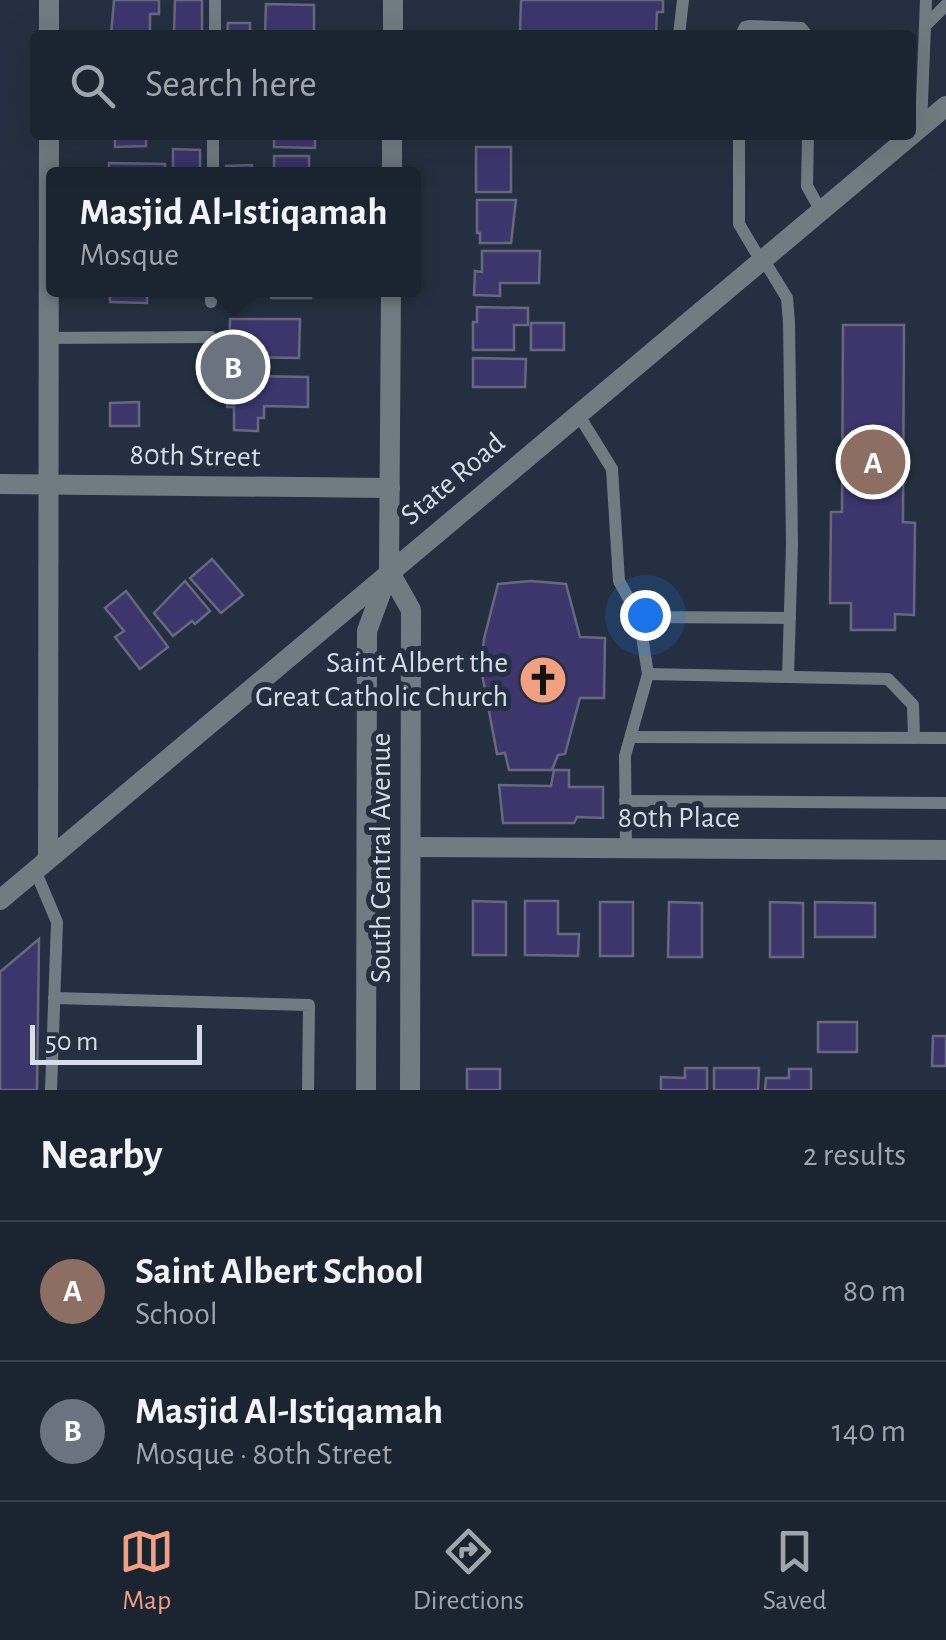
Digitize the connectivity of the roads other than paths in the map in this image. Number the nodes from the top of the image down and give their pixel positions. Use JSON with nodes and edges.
{"nodes":[{"id":1,"x":49,"y":0,"type":"edge"},
{"id":2,"x":216,"y":0,"type":"edge"},
{"id":3,"x":393,"y":0,"type":"edge"},
{"id":4,"x":682,"y":0,"type":"edge"},
{"id":5,"x":926,"y":0,"type":"edge"},
{"id":6,"x":946,"y":5,"type":"edge"},
{"id":7,"x":926,"y":25,"type":"junction"},
{"id":8,"x":49,"y":30,"type":"edge"},
{"id":9,"x":215,"y":30,"type":"edge"},
{"id":10,"x":393,"y":30,"type":"edge"},
{"id":11,"x":679,"y":30,"type":"edge"},
{"id":12,"x":743,"y":30,"type":"edge"},
{"id":13,"x":803,"y":30,"type":"edge"},
{"id":14,"x":946,"y":106,"type":"edge"},
{"id":15,"x":922,"y":126,"type":"junction"},
{"id":16,"x":916,"y":131,"type":"edge"},
{"id":17,"x":48,"y":140,"type":"edge"},
{"id":18,"x":214,"y":140,"type":"edge"},
{"id":19,"x":392,"y":140,"type":"edge"},
{"id":20,"x":739,"y":140,"type":"edge"},
{"id":21,"x":808,"y":140,"type":"edge"},
{"id":22,"x":905,"y":140,"type":"edge"},
{"id":23,"x":48,"y":167,"type":"edge"},
{"id":24,"x":213,"y":167,"type":"edge"},
{"id":25,"x":392,"y":167,"type":"edge"},
{"id":26,"x":821,"y":211,"type":"junction"},
{"id":27,"x":762,"y":260,"type":"junction"},
{"id":28,"x":48,"y":297,"type":"edge"},
{"id":29,"x":392,"y":297,"type":"edge"},
{"id":30,"x":211,"y":337,"type":"dead end"},
{"id":31,"x":48,"y":338,"type":"junction"},
{"id":32,"x":578,"y":414,"type":"junction"},
{"id":33,"x":0,"y":484,"type":"edge"},
{"id":34,"x":48,"y":485,"type":"junction"},
{"id":35,"x":390,"y":488,"type":"junction"},
{"id":36,"x":389,"y":571,"type":"junction"},
{"id":37,"x":639,"y":617,"type":"junction"},
{"id":38,"x":790,"y":618,"type":"junction"},
{"id":39,"x":648,"y":674,"type":"junction"},
{"id":40,"x":788,"y":678,"type":"junction"},
{"id":41,"x":630,"y":737,"type":"junction"},
{"id":42,"x":914,"y":738,"type":"junction"},
{"id":43,"x":946,"y":738,"type":"edge"},
{"id":44,"x":626,"y":801,"type":"junction"},
{"id":45,"x":946,"y":803,"type":"edge"},
{"id":46,"x":412,"y":847,"type":"junction"},
{"id":47,"x":626,"y":847,"type":"junction"},
{"id":48,"x":946,"y":850,"type":"edge"},
{"id":49,"x":41,"y":865,"type":"junction"},
{"id":50,"x":0,"y":900,"type":"edge"},
{"id":51,"x":54,"y":998,"type":"junction"},
{"id":52,"x":51,"y":1090,"type":"edge"},
{"id":53,"x":308,"y":1090,"type":"edge"},
{"id":54,"x":366,"y":1090,"type":"edge"},
{"id":55,"x":410,"y":1090,"type":"edge"}],
"edges":[{"from":1,"to":8,"type":"street"},
{"from":2,"to":9,"type":"lane"},
{"from":3,"to":10,"type":"street"},
{"from":4,"to":11,"type":"lane"},
{"from":5,"to":7,"type":"lane"},
{"from":6,"to":7,"type":"lane"},
{"from":7,"to":15,"type":"lane"},
{"from":12,"to":13,"type":"lane"},
{"from":14,"to":15,"type":"street","name":"State Road"},
{"from":15,"to":16,"type":"street","name":"State Road"},
{"from":17,"to":23,"type":"street"},
{"from":18,"to":24,"type":"lane"},
{"from":19,"to":25,"type":"street"},
{"from":20,"to":27,"type":"lane"},
{"from":21,"to":26,"type":"lane"},
{"from":22,"to":26,"type":"street","name":"State Road"},
{"from":26,"to":27,"type":"street","name":"State Road"},
{"from":27,"to":32,"type":"street","name":"State Road"},
{"from":27,"to":38,"type":"lane"},
{"from":28,"to":31,"type":"street"},
{"from":29,"to":35,"type":"street","name":"South Central Avenue"},
{"from":30,"to":31,"type":"lane"},
{"from":31,"to":34,"type":"street"},
{"from":32,"to":36,"type":"street","name":"State Road"},
{"from":32,"to":37,"type":"lane"},
{"from":33,"to":34,"type":"street","name":"80th Street"},
{"from":34,"to":35,"type":"street","name":"80th Street"},
{"from":34,"to":49,"type":"street"},
{"from":35,"to":36,"type":"street","name":"South Central Avenue"},
{"from":36,"to":46,"type":"street","name":"South Central Avenue"},
{"from":36,"to":49,"type":"street","name":"State Road"},
{"from":36,"to":54,"type":"street","name":"South Central Avenue"},
{"from":37,"to":38,"type":"lane"},
{"from":37,"to":39,"type":"lane"},
{"from":38,"to":40,"type":"lane"},
{"from":39,"to":40,"type":"lane"},
{"from":39,"to":41,"type":"lane"},
{"from":40,"to":42,"type":"lane"},
{"from":41,"to":42,"type":"lane"},
{"from":41,"to":44,"type":"lane"},
{"from":42,"to":43,"type":"lane"},
{"from":44,"to":45,"type":"lane"},
{"from":44,"to":47,"type":"lane"},
{"from":46,"to":47,"type":"street","name":"80th Place"},
{"from":46,"to":55,"type":"street","name":"South Central Avenue"},
{"from":47,"to":48,"type":"street","name":"80th Place"},
{"from":49,"to":50,"type":"street","name":"State Road"},
{"from":49,"to":51,"type":"lane"},
{"from":51,"to":52,"type":"lane"},
{"from":51,"to":53,"type":"lane"}]}
